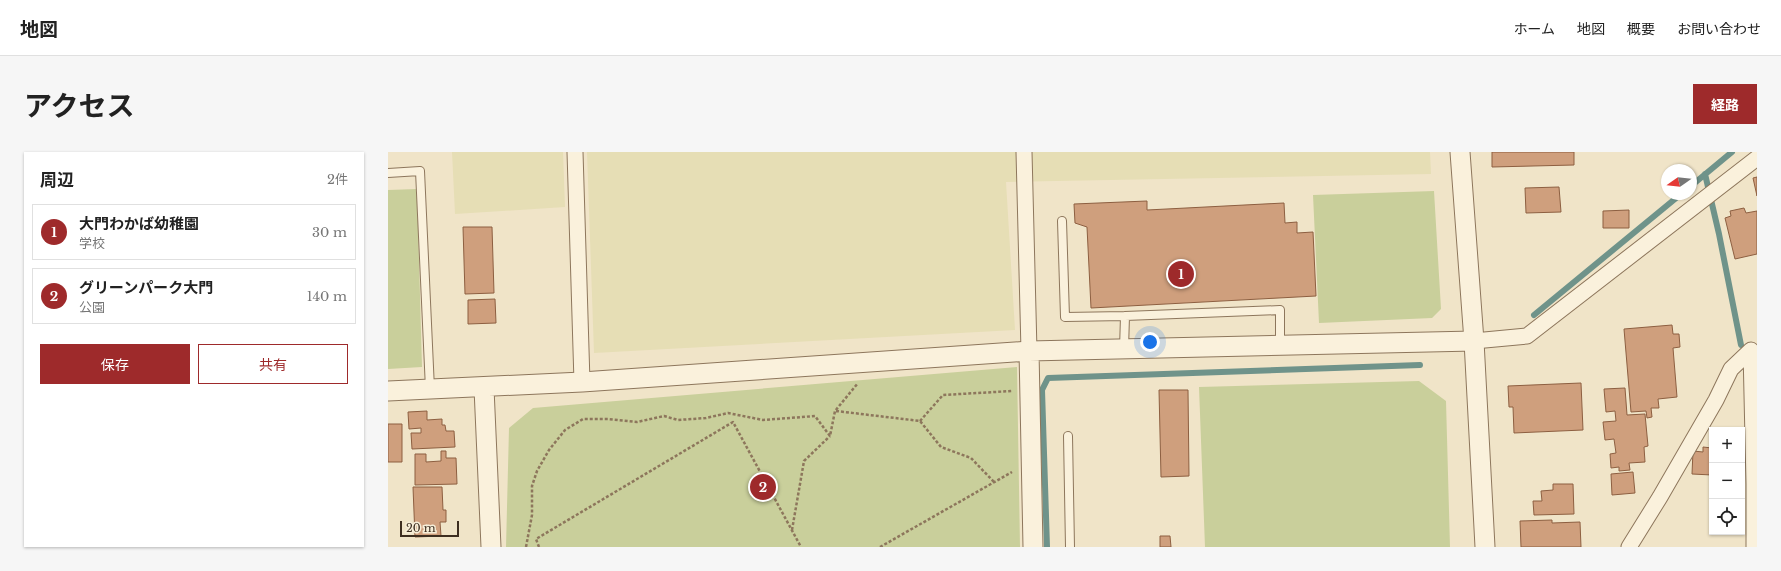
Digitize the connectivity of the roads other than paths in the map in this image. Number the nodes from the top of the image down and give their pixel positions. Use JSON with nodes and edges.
{"nodes":[{"id":1,"x":575,"y":152,"type":"edge"},
{"id":2,"x":1024,"y":152,"type":"edge"},
{"id":3,"x":1460,"y":152,"type":"edge"},
{"id":4,"x":1757,"y":158,"type":"edge"},
{"id":5,"x":388,"y":173,"type":"edge"},
{"id":6,"x":1062,"y":221,"type":"dead end"},
{"id":7,"x":1125,"y":316,"type":"junction"},
{"id":8,"x":1474,"y":341,"type":"junction"},
{"id":9,"x":1280,"y":346,"type":"junction"},
{"id":10,"x":1754,"y":346,"type":"edge"},
{"id":11,"x":1124,"y":349,"type":"junction"},
{"id":12,"x":1029,"y":351,"type":"junction"},
{"id":13,"x":582,"y":382,"type":"junction"},
{"id":14,"x":484,"y":388,"type":"junction"},
{"id":15,"x":430,"y":390,"type":"junction"},
{"id":16,"x":388,"y":391,"type":"edge"},
{"id":17,"x":1068,"y":436,"type":"dead end"},
{"id":18,"x":1756,"y":484,"type":"edge"},
{"id":19,"x":491,"y":547,"type":"edge"},
{"id":20,"x":1033,"y":547,"type":"edge"},
{"id":21,"x":1070,"y":547,"type":"edge"},
{"id":22,"x":1485,"y":547,"type":"edge"},
{"id":23,"x":1629,"y":547,"type":"edge"},
{"id":24,"x":1754,"y":547,"type":"edge"}],
"edges":[{"from":1,"to":13,"type":"street"},
{"from":2,"to":12,"type":"street"},
{"from":3,"to":8,"type":"street"},
{"from":4,"to":8,"type":"street"},
{"from":5,"to":15,"type":"lane"},
{"from":6,"to":7,"type":"lane"},
{"from":7,"to":9,"type":"lane"},
{"from":7,"to":11,"type":"lane"},
{"from":8,"to":9,"type":"street"},
{"from":8,"to":22,"type":"street"},
{"from":9,"to":11,"type":"street"},
{"from":10,"to":18,"type":"street"},
{"from":10,"to":23,"type":"street"},
{"from":11,"to":12,"type":"street"},
{"from":12,"to":13,"type":"street"},
{"from":12,"to":20,"type":"street"},
{"from":13,"to":14,"type":"street"},
{"from":14,"to":15,"type":"street"},
{"from":14,"to":19,"type":"street"},
{"from":15,"to":16,"type":"street"},
{"from":17,"to":21,"type":"lane"},
{"from":18,"to":24,"type":"street"}]}
